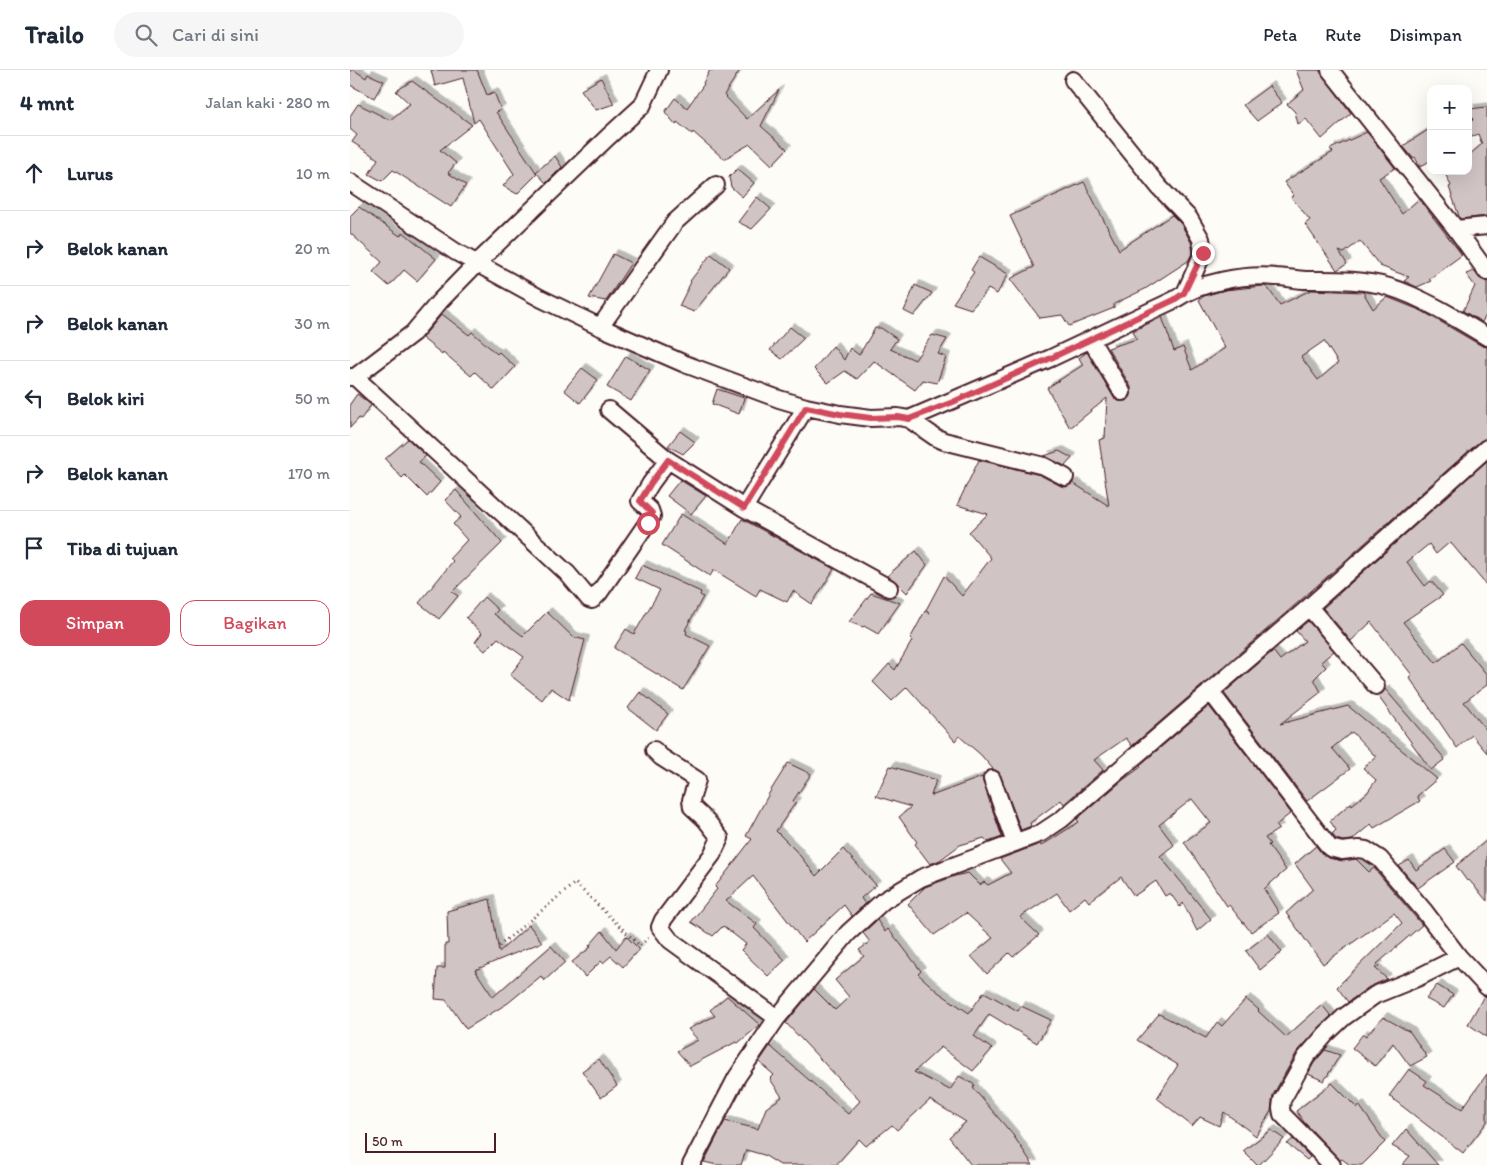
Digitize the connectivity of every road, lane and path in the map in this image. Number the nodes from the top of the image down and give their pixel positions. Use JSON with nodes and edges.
{"nodes":[{"id":1,"x":658,"y":70,"type":"edge"},
{"id":2,"x":1330,"y":70,"type":"edge"},
{"id":3,"x":1073,"y":80,"type":"dead end"},
{"id":4,"x":350,"y":182,"type":"edge"},
{"id":5,"x":716,"y":185,"type":"dead end"},
{"id":6,"x":1487,"y":226,"type":"edge"},
{"id":7,"x":1456,"y":229,"type":"junction"},
{"id":8,"x":476,"y":263,"type":"junction"},
{"id":9,"x":1487,"y":272,"type":"edge"},
{"id":10,"x":1184,"y":293,"type":"junction"},
{"id":11,"x":600,"y":327,"type":"junction"},
{"id":12,"x":1487,"y":337,"type":"edge"},
{"id":13,"x":1090,"y":340,"type":"junction"},
{"id":14,"x":352,"y":377,"type":"edge"},
{"id":15,"x":1122,"y":392,"type":"dead end"},
{"id":16,"x":806,"y":407,"type":"junction"},
{"id":17,"x":609,"y":410,"type":"dead end"},
{"id":18,"x":909,"y":419,"type":"junction"},
{"id":19,"x":1487,"y":448,"type":"edge"},
{"id":20,"x":668,"y":460,"type":"junction"},
{"id":21,"x":1065,"y":477,"type":"dead end"},
{"id":22,"x":744,"y":508,"type":"junction"},
{"id":23,"x":889,"y":588,"type":"dead end"},
{"id":24,"x":1309,"y":607,"type":"junction"},
{"id":25,"x":1376,"y":686,"type":"dead end"},
{"id":26,"x":1210,"y":691,"type":"junction"},
{"id":27,"x":654,"y":750,"type":"dead end"},
{"id":28,"x":992,"y":780,"type":"dead end"},
{"id":29,"x":1015,"y":843,"type":"junction"},
{"id":30,"x":660,"y":928,"type":"junction"},
{"id":31,"x":499,"y":946,"type":"dead end"},
{"id":32,"x":1459,"y":957,"type":"junction"},
{"id":33,"x":1487,"y":987,"type":"edge"},
{"id":34,"x":777,"y":1018,"type":"junction"},
{"id":35,"x":691,"y":1165,"type":"edge"},
{"id":36,"x":1332,"y":1165,"type":"edge"}],
"edges":[{"from":1,"to":8,"type":"street"},
{"from":2,"to":7,"type":"street"},
{"from":3,"to":10,"type":"street"},
{"from":4,"to":8,"type":"street"},
{"from":5,"to":11,"type":"street"},
{"from":6,"to":7,"type":"street"},
{"from":7,"to":9,"type":"street"},
{"from":8,"to":11,"type":"street"},
{"from":8,"to":14,"type":"street"},
{"from":10,"to":12,"type":"street"},
{"from":10,"to":13,"type":"street"},
{"from":11,"to":16,"type":"street"},
{"from":13,"to":15,"type":"street"},
{"from":13,"to":18,"type":"street"},
{"from":14,"to":20,"type":"street"},
{"from":16,"to":18,"type":"street"},
{"from":16,"to":22,"type":"street"},
{"from":17,"to":20,"type":"street"},
{"from":18,"to":21,"type":"street"},
{"from":19,"to":24,"type":"street"},
{"from":20,"to":22,"type":"street"},
{"from":22,"to":23,"type":"street"},
{"from":24,"to":25,"type":"street"},
{"from":24,"to":26,"type":"street"},
{"from":26,"to":29,"type":"street"},
{"from":26,"to":32,"type":"street"},
{"from":27,"to":30,"type":"street"},
{"from":28,"to":29,"type":"street"},
{"from":29,"to":34,"type":"street"},
{"from":30,"to":31,"type":"path"},
{"from":30,"to":34,"type":"street"},
{"from":32,"to":33,"type":"street"},
{"from":32,"to":36,"type":"street"},
{"from":34,"to":35,"type":"street"}]}
